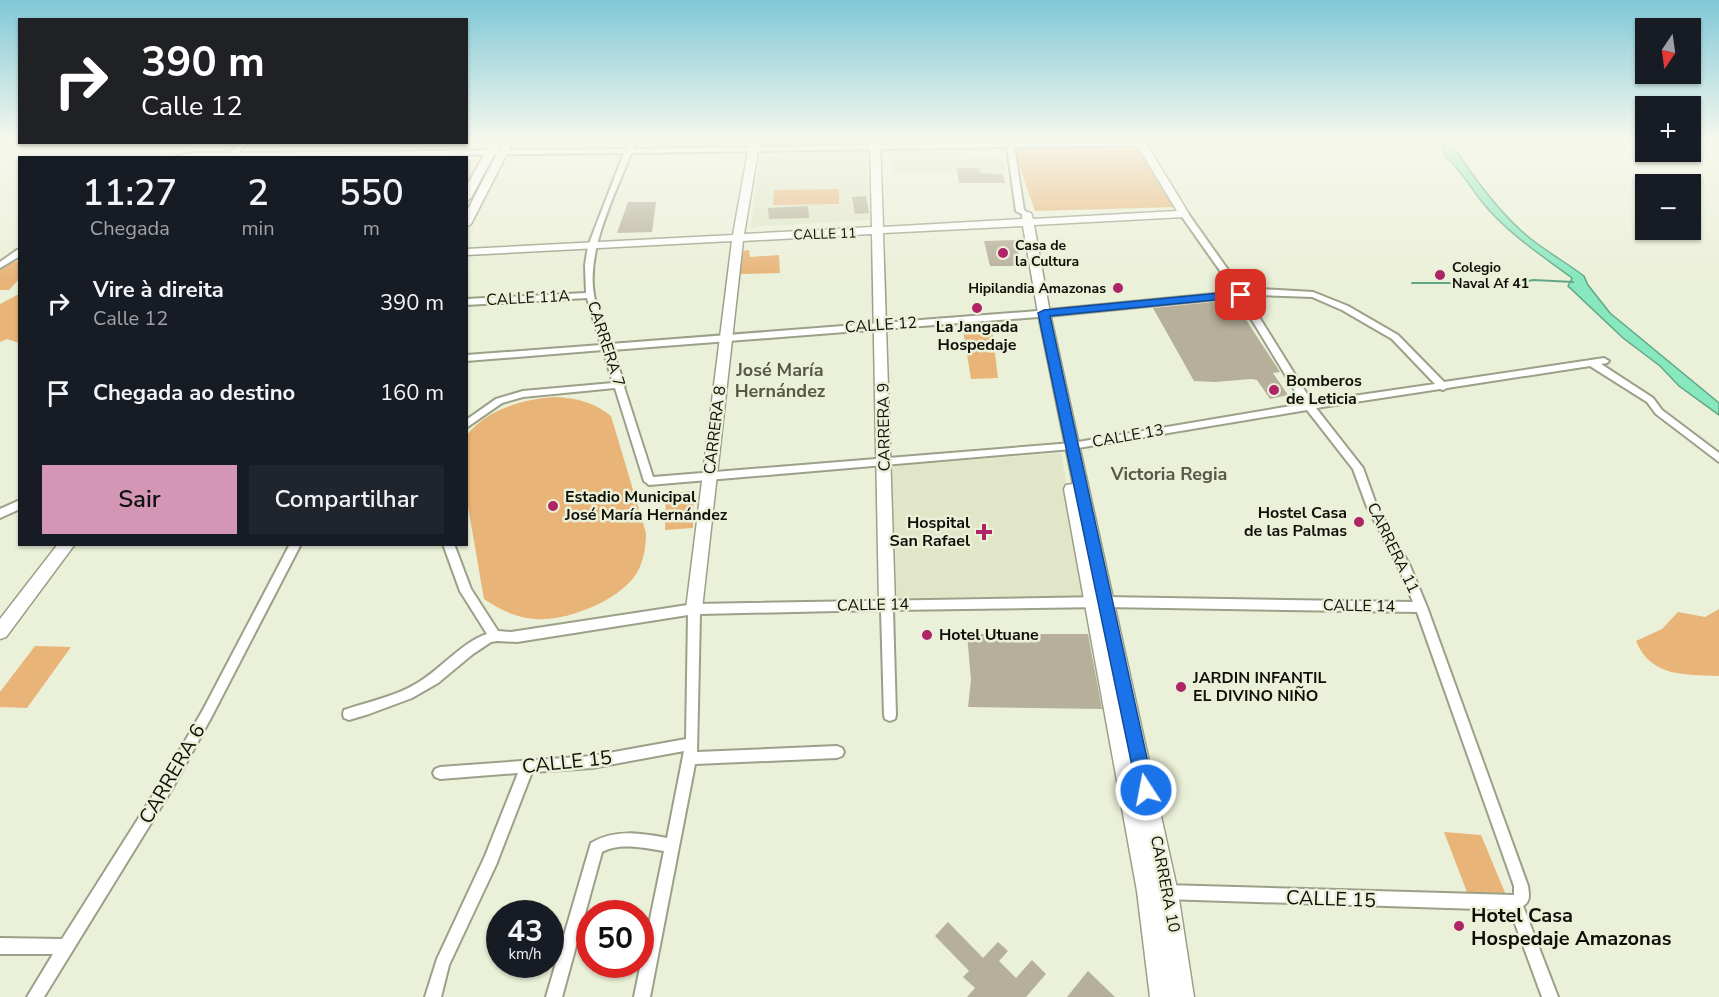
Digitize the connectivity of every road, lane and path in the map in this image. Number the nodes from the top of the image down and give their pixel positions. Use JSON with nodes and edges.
{"nodes":[{"id":1,"x":486,"y":187,"type":"edge"},
{"id":2,"x":616,"y":187,"type":"edge"},
{"id":3,"x":747,"y":187,"type":"edge"},
{"id":4,"x":877,"y":187,"type":"edge"},
{"id":5,"x":1017,"y":187,"type":"edge"},
{"id":6,"x":1166,"y":187,"type":"edge"},
{"id":7,"x":1181,"y":211,"type":"junction"},
{"id":8,"x":1022,"y":218,"type":"junction"},
{"id":9,"x":468,"y":220,"type":"edge"},
{"id":10,"x":878,"y":227,"type":"junction"},
{"id":11,"x":739,"y":234,"type":"junction"},
{"id":12,"x":594,"y":242,"type":"junction"},
{"id":13,"x":468,"y":247,"type":"edge"},
{"id":14,"x":468,"y":252,"type":"edge"},
{"id":15,"x":18,"y":255,"type":"edge"},
{"id":16,"x":0,"y":258,"type":"edge"},
{"id":17,"x":0,"y":266,"type":"edge"},
{"id":18,"x":590,"y":294,"type":"junction"},
{"id":19,"x":1241,"y":295,"type":"junction"},
{"id":20,"x":468,"y":302,"type":"edge"},
{"id":21,"x":1041,"y":314,"type":"junction"},
{"id":22,"x":882,"y":325,"type":"junction"},
{"id":23,"x":726,"y":338,"type":"junction"},
{"id":24,"x":607,"y":347,"type":"junction"},
{"id":25,"x":468,"y":358,"type":"edge"},
{"id":26,"x":1604,"y":361,"type":"dead end"},
{"id":27,"x":1592,"y":363,"type":"junction"},
{"id":28,"x":620,"y":385,"type":"junction"},
{"id":29,"x":1443,"y":387,"type":"junction"},
{"id":30,"x":1309,"y":406,"type":"junction"},
{"id":31,"x":468,"y":424,"type":"edge"},
{"id":32,"x":1068,"y":446,"type":"junction"},
{"id":33,"x":1719,"y":458,"type":"edge"},
{"id":34,"x":885,"y":461,"type":"junction"},
{"id":35,"x":710,"y":477,"type":"junction"},
{"id":36,"x":649,"y":481,"type":"joint"},
{"id":37,"x":18,"y":505,"type":"edge"},
{"id":38,"x":2,"y":511,"type":"edge"},
{"id":39,"x":65,"y":546,"type":"edge"},
{"id":40,"x":295,"y":546,"type":"edge"},
{"id":41,"x":449,"y":546,"type":"edge"},
{"id":42,"x":1098,"y":602,"type":"junction"},
{"id":43,"x":887,"y":604,"type":"junction"},
{"id":44,"x":1421,"y":607,"type":"junction"},
{"id":45,"x":694,"y":609,"type":"junction"},
{"id":46,"x":0,"y":632,"type":"edge"},
{"id":47,"x":495,"y":636,"type":"junction"},
{"id":48,"x":349,"y":714,"type":"dead end"},
{"id":49,"x":890,"y":715,"type":"dead end"},
{"id":50,"x":691,"y":751,"type":"junction"},
{"id":51,"x":837,"y":752,"type":"dead end"},
{"id":52,"x":528,"y":766,"type":"junction"},
{"id":53,"x":440,"y":773,"type":"dead end"},
{"id":54,"x":672,"y":846,"type":"junction"},
{"id":55,"x":1147,"y":891,"type":"junction"},
{"id":56,"x":1168,"y":893,"type":"junction"},
{"id":57,"x":1515,"y":903,"type":"junction"},
{"id":58,"x":0,"y":946,"type":"edge"},
{"id":59,"x":67,"y":947,"type":"junction"},
{"id":60,"x":35,"y":997,"type":"edge"},
{"id":61,"x":433,"y":997,"type":"edge"},
{"id":62,"x":554,"y":997,"type":"edge"},
{"id":63,"x":642,"y":997,"type":"edge"},
{"id":64,"x":1161,"y":997,"type":"edge"},
{"id":65,"x":1183,"y":997,"type":"edge"},
{"id":66,"x":1550,"y":997,"type":"edge"}],
"edges":[{"from":1,"to":9,"type":"main road"},
{"from":2,"to":12,"type":"street","name":"CARRERA 7"},
{"from":3,"to":11,"type":"main road","name":"CARRERA 8"},
{"from":4,"to":10,"type":"main road","name":"CARRERA 9"},
{"from":5,"to":8,"type":"street","name":"CARRERA 10"},
{"from":6,"to":7,"type":"main road","name":"CARRERA 11"},
{"from":7,"to":8,"type":"main road","name":"CALLE 11"},
{"from":7,"to":19,"type":"street","name":"CARRERA 11"},
{"from":8,"to":10,"type":"main road","name":"CALLE 11"},
{"from":8,"to":21,"type":"main road","name":"CARRERA 10"},
{"from":10,"to":11,"type":"main road","name":"CALLE 11"},
{"from":10,"to":22,"type":"main road","name":"CARRERA 9"},
{"from":11,"to":12,"type":"main road","name":"CALLE 11"},
{"from":11,"to":23,"type":"main road","name":"CARRERA 8"},
{"from":12,"to":13,"type":"main road","name":"CALLE 11"},
{"from":12,"to":14,"type":"main road","name":"CALLE 11"},
{"from":12,"to":18,"type":"street","name":"CARRERA 7"},
{"from":15,"to":16,"type":"street"},
{"from":15,"to":17,"type":"street"},
{"from":18,"to":20,"type":"street","name":"CALLE 11A"},
{"from":18,"to":24,"type":"street","name":"CARRERA 7"},
{"from":19,"to":21,"type":"street","name":"CALLE 12"},
{"from":19,"to":29,"type":"street","name":"CALLE 12"},
{"from":19,"to":30,"type":"street","name":"CARRERA 11"},
{"from":21,"to":22,"type":"street","name":"CALLE 12"},
{"from":21,"to":32,"type":"main road","name":"CARRERA 10"},
{"from":22,"to":23,"type":"street","name":"CALLE 12"},
{"from":22,"to":34,"type":"main road","name":"CARRERA 9"},
{"from":23,"to":24,"type":"street","name":"CALLE 12"},
{"from":23,"to":35,"type":"main road","name":"CARRERA 8"},
{"from":24,"to":25,"type":"street","name":"CALLE 12"},
{"from":24,"to":28,"type":"street","name":"CARRERA 7"},
{"from":26,"to":27,"type":"street","name":"CALLE 13"},
{"from":27,"to":29,"type":"street","name":"CALLE 13"},
{"from":27,"to":33,"type":"street"},
{"from":28,"to":31,"type":"street"},
{"from":28,"to":36,"type":"street","name":"CARRERA 7"},
{"from":29,"to":30,"type":"street","name":"CALLE 13"},
{"from":30,"to":32,"type":"street","name":"CALLE 13"},
{"from":30,"to":44,"type":"street","name":"CARRERA 11"},
{"from":32,"to":34,"type":"street","name":"CALLE 13"},
{"from":32,"to":42,"type":"main road","name":"CARRERA 10"},
{"from":34,"to":35,"type":"street","name":"CALLE 13"},
{"from":34,"to":43,"type":"main road","name":"CARRERA 9"},
{"from":35,"to":36,"type":"street","name":"CALLE 13"},
{"from":35,"to":45,"type":"main road","name":"CARRERA 8"},
{"from":37,"to":38,"type":"street"},
{"from":39,"to":46,"type":"main road"},
{"from":40,"to":59,"type":"street","name":"CARRERA 6"},
{"from":41,"to":47,"type":"street"},
{"from":42,"to":43,"type":"street","name":"CALLE 14"},
{"from":42,"to":44,"type":"street","name":"CALLE 14"},
{"from":42,"to":55,"type":"main road","name":"CARRERA 10"},
{"from":42,"to":56,"type":"main road","name":"CARRERA 10"},
{"from":43,"to":45,"type":"street","name":"CALLE 14"},
{"from":43,"to":49,"type":"street","name":"CARRERA 9"},
{"from":44,"to":57,"type":"street","name":"CARRERA 11"},
{"from":45,"to":47,"type":"street","name":"CALLE 14"},
{"from":45,"to":50,"type":"street","name":"CARRERA 8"},
{"from":47,"to":48,"type":"street"},
{"from":50,"to":51,"type":"street","name":"CALLE 15"},
{"from":50,"to":52,"type":"street","name":"CALLE 15"},
{"from":50,"to":54,"type":"street","name":"CARRERA 8"},
{"from":52,"to":53,"type":"street","name":"CALLE 15"},
{"from":52,"to":61,"type":"street"},
{"from":54,"to":62,"type":"street"},
{"from":54,"to":63,"type":"street","name":"CARRERA 8"},
{"from":55,"to":56,"type":"street","name":"CALLE 15"},
{"from":55,"to":64,"type":"main road","name":"CARRERA 10"},
{"from":56,"to":57,"type":"street","name":"CALLE 15"},
{"from":56,"to":65,"type":"main road","name":"CARRERA 10"},
{"from":57,"to":66,"type":"street","name":"CARRERA 11"},
{"from":58,"to":59,"type":"street"},
{"from":59,"to":60,"type":"street","name":"CARRERA 6"}]}
